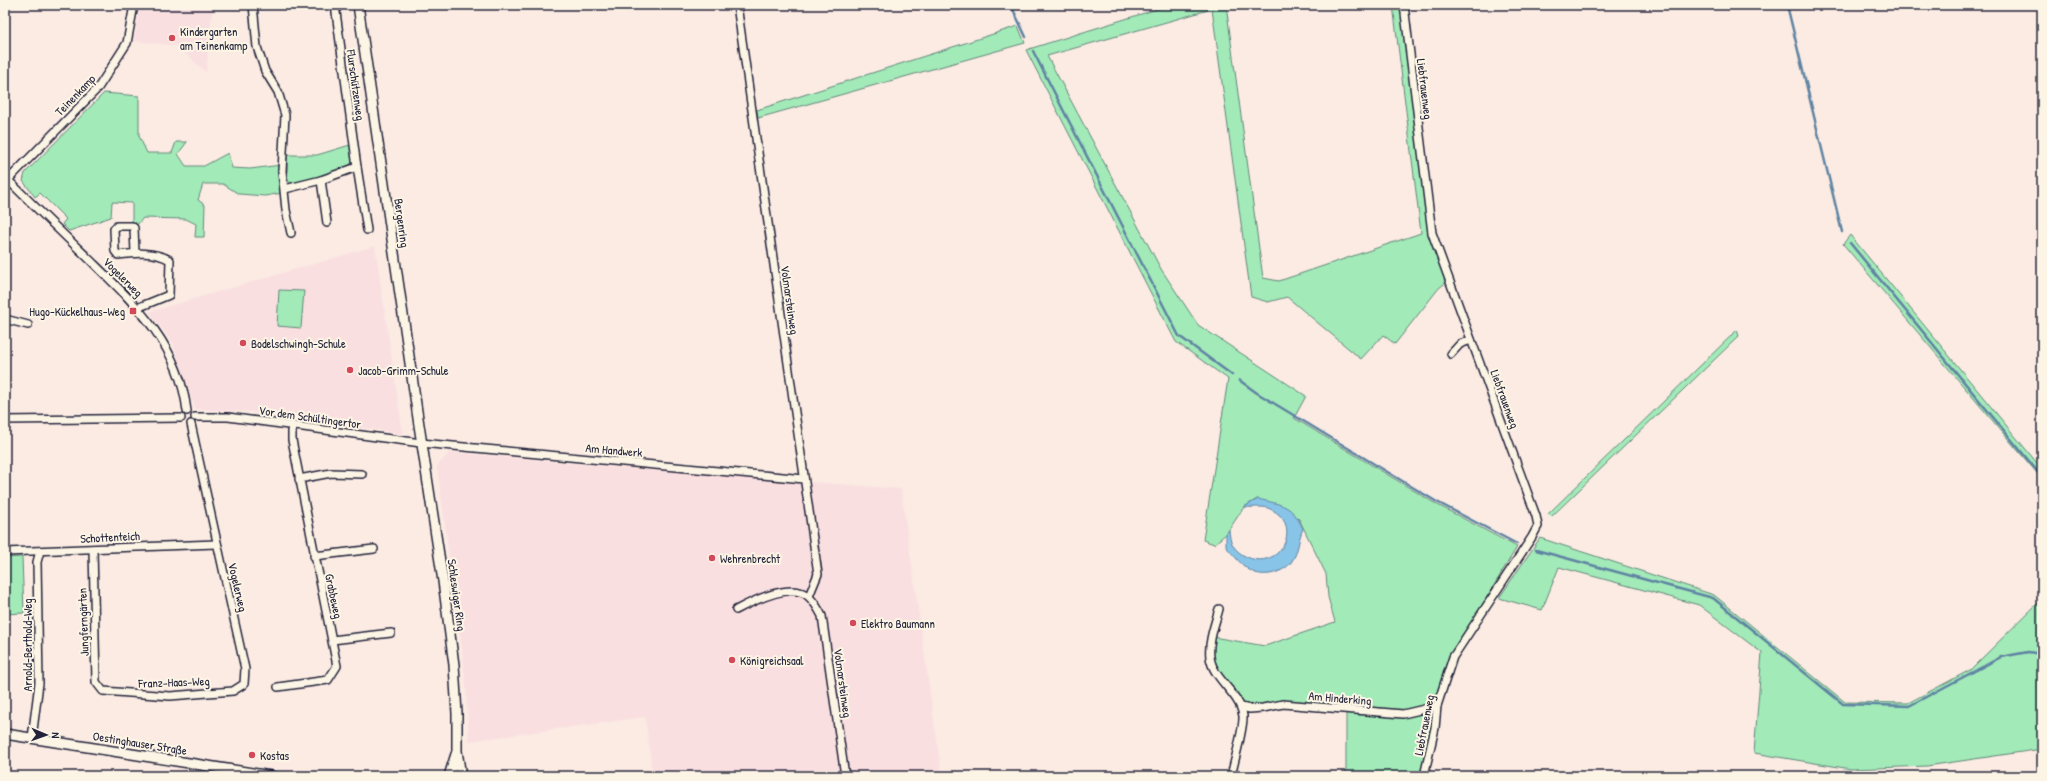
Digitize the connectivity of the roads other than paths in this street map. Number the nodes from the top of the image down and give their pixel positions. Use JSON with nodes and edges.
{"nodes":[{"id":1,"x":134,"y":5,"type":"edge"},
{"id":2,"x":253,"y":5,"type":"edge"},
{"id":3,"x":335,"y":5,"type":"edge"},
{"id":4,"x":358,"y":5,"type":"edge"},
{"id":5,"x":738,"y":5,"type":"edge"},
{"id":6,"x":1404,"y":5,"type":"edge"},
{"id":7,"x":357,"y":167,"type":"junction"},
{"id":8,"x":321,"y":180,"type":"junction"},
{"id":9,"x":7,"y":182,"type":"edge"},
{"id":10,"x":285,"y":189,"type":"junction"},
{"id":11,"x":327,"y":223,"type":"dead end"},
{"id":12,"x":367,"y":230,"type":"dead end"},
{"id":13,"x":291,"y":233,"type":"dead end"},
{"id":14,"x":135,"y":253,"type":"junction"},
{"id":15,"x":138,"y":308,"type":"junction"},
{"id":16,"x":5,"y":319,"type":"edge"},
{"id":17,"x":28,"y":325,"type":"dead end"},
{"id":18,"x":1471,"y":340,"type":"junction"},
{"id":19,"x":1451,"y":354,"type":"dead end"},
{"id":20,"x":187,"y":412,"type":"junction"},
{"id":21,"x":195,"y":417,"type":"junction"},
{"id":22,"x":181,"y":418,"type":"junction"},
{"id":23,"x":5,"y":420,"type":"edge"},
{"id":24,"x":191,"y":424,"type":"junction"},
{"id":25,"x":292,"y":425,"type":"junction"},
{"id":26,"x":421,"y":443,"type":"junction"},
{"id":27,"x":362,"y":474,"type":"dead end"},
{"id":28,"x":299,"y":479,"type":"junction"},
{"id":29,"x":804,"y":479,"type":"junction"},
{"id":30,"x":216,"y":544,"type":"junction"},
{"id":31,"x":92,"y":549,"type":"junction"},
{"id":32,"x":374,"y":549,"type":"dead end"},
{"id":33,"x":40,"y":551,"type":"junction"},
{"id":34,"x":5,"y":552,"type":"edge"},
{"id":35,"x":314,"y":556,"type":"junction"},
{"id":36,"x":810,"y":596,"type":"junction"},
{"id":37,"x":1219,"y":609,"type":"dead end"},
{"id":38,"x":736,"y":610,"type":"dead end"},
{"id":39,"x":391,"y":633,"type":"dead end"},
{"id":40,"x":332,"y":640,"type":"junction"},
{"id":41,"x":244,"y":684,"type":"joint"},
{"id":42,"x":278,"y":687,"type":"dead end"},
{"id":43,"x":103,"y":691,"type":"joint"},
{"id":44,"x":1437,"y":706,"type":"junction"},
{"id":45,"x":1241,"y":707,"type":"junction"},
{"id":46,"x":5,"y":734,"type":"edge"},
{"id":47,"x":32,"y":738,"type":"junction"},
{"id":48,"x":457,"y":751,"type":"junction"},
{"id":49,"x":271,"y":776,"type":"edge"},
{"id":50,"x":449,"y":776,"type":"edge"},
{"id":51,"x":461,"y":776,"type":"edge"},
{"id":52,"x":845,"y":776,"type":"edge"},
{"id":53,"x":1231,"y":776,"type":"edge"},
{"id":54,"x":1424,"y":776,"type":"edge"}],
"edges":[{"from":1,"to":9,"type":"street","name":"Teinenkamp"},
{"from":2,"to":10,"type":"street"},
{"from":3,"to":7,"type":"street","name":"Flurschützenweg"},
{"from":4,"to":26,"type":"main road","name":"Bergenring"},
{"from":5,"to":29,"type":"street","name":"Volmarsteinweg"},
{"from":6,"to":18,"type":"street","name":"Liebfrauenweg"},
{"from":7,"to":8,"type":"street"},
{"from":7,"to":12,"type":"street","name":"Flurschützenweg"},
{"from":8,"to":10,"type":"street"},
{"from":8,"to":11,"type":"street"},
{"from":9,"to":15,"type":"street","name":"Vogelerweg"},
{"from":10,"to":13,"type":"street"},
{"from":14,"to":14,"type":"street"},
{"from":14,"to":15,"type":"street"},
{"from":15,"to":20,"type":"street","name":"Vogelerweg"},
{"from":16,"to":17,"type":"street"},
{"from":18,"to":19,"type":"street"},
{"from":18,"to":44,"type":"street","name":"Liebfrauenweg"},
{"from":20,"to":21,"type":"street"},
{"from":20,"to":22,"type":"street"},
{"from":21,"to":24,"type":"street"},
{"from":21,"to":25,"type":"street","name":"Vor dem Schültingertor"},
{"from":22,"to":23,"type":"street"},
{"from":22,"to":24,"type":"street"},
{"from":24,"to":30,"type":"street","name":"Vogelerweg"},
{"from":25,"to":26,"type":"street","name":"Vor dem Schültingertor"},
{"from":25,"to":28,"type":"street","name":"Grabbeweg"},
{"from":26,"to":29,"type":"street","name":"Am Handwerk"},
{"from":26,"to":48,"type":"main road","name":"Schleswiger Ring"},
{"from":27,"to":28,"type":"street"},
{"from":28,"to":35,"type":"street","name":"Grabbeweg"},
{"from":29,"to":36,"type":"street","name":"Volmarsteinweg"},
{"from":30,"to":31,"type":"street","name":"Schottenteich"},
{"from":30,"to":41,"type":"street","name":"Vogelerweg"},
{"from":31,"to":33,"type":"street","name":"Schottenteich"},
{"from":31,"to":43,"type":"street","name":"Jungferngärten"},
{"from":32,"to":35,"type":"street"},
{"from":33,"to":34,"type":"street","name":"Schottenteich"},
{"from":33,"to":47,"type":"street","name":"Arnold-Berthold-Weg"},
{"from":35,"to":40,"type":"street","name":"Grabbeweg"},
{"from":36,"to":38,"type":"street"},
{"from":36,"to":52,"type":"street","name":"Volmarsteinweg"},
{"from":37,"to":45,"type":"street"},
{"from":39,"to":40,"type":"street"},
{"from":40,"to":42,"type":"street","name":"Grabbeweg"},
{"from":41,"to":43,"type":"street","name":"Franz-Haas-Weg"},
{"from":44,"to":45,"type":"street","name":"Am Hinderking"},
{"from":44,"to":54,"type":"street","name":"Liebfrauenweg"},
{"from":45,"to":53,"type":"street"},
{"from":46,"to":47,"type":"main road","name":"Oestinghauser Straße"},
{"from":47,"to":49,"type":"main road","name":"Oestinghauser Straße"},
{"from":48,"to":50,"type":"main road","name":"Schleswiger Ring"},
{"from":48,"to":51,"type":"main road","name":"Schleswiger Ring"}]}
